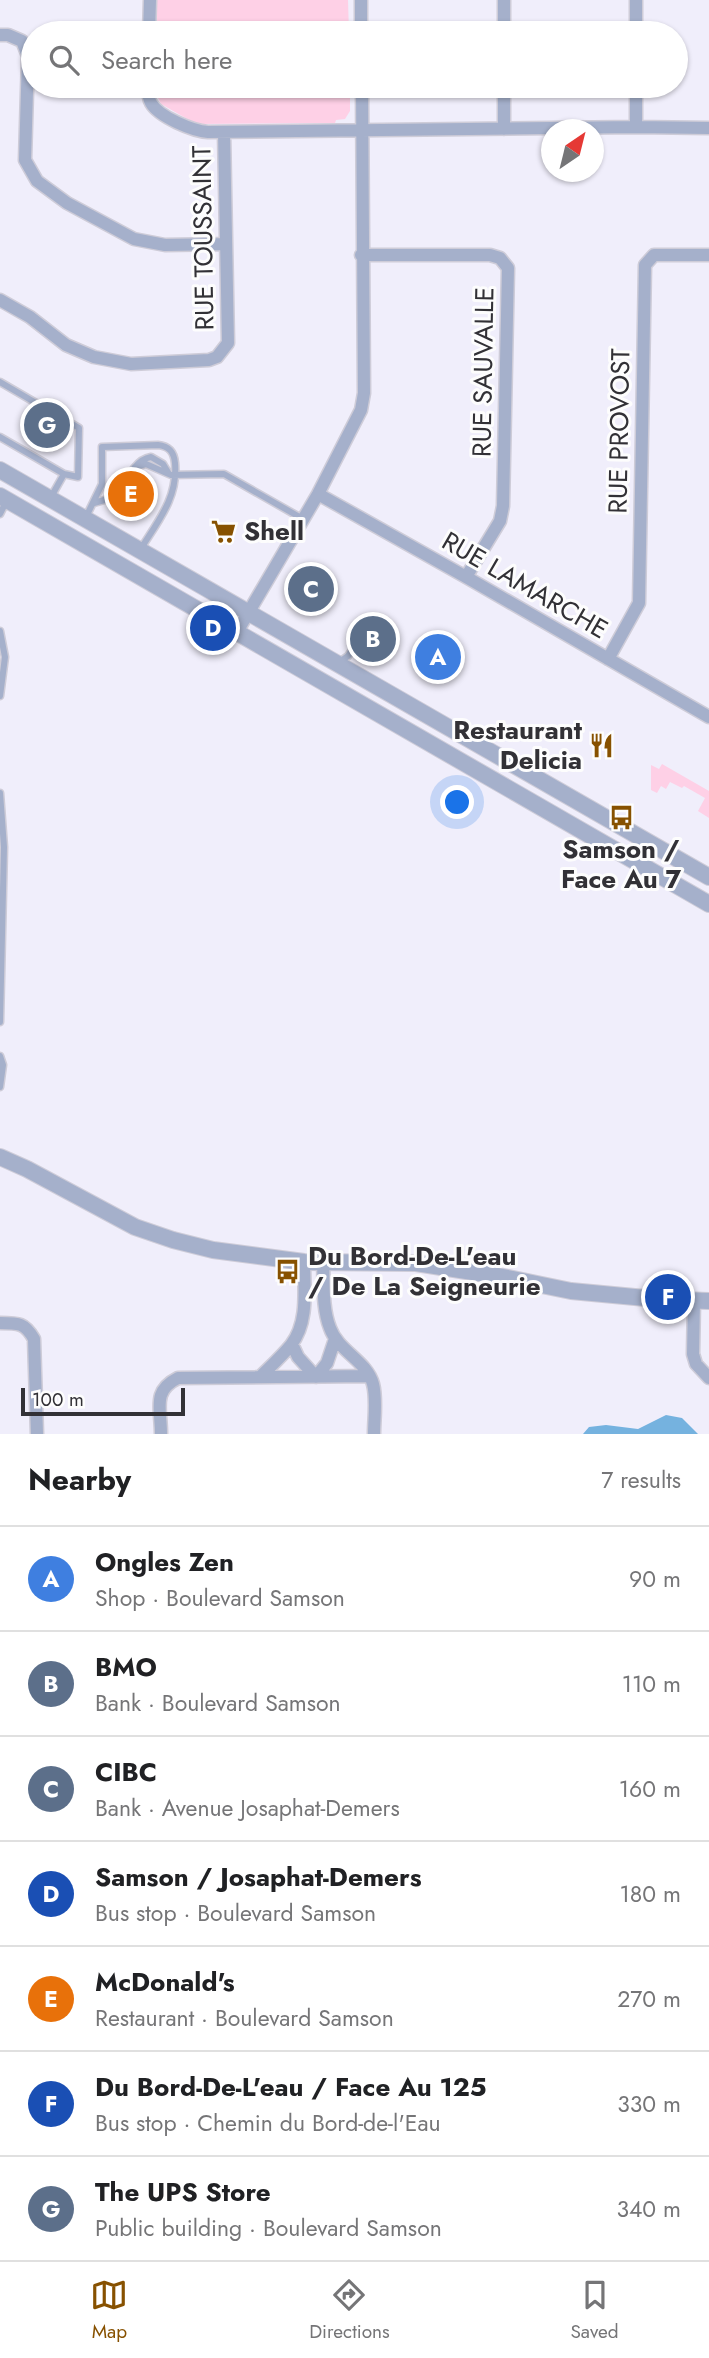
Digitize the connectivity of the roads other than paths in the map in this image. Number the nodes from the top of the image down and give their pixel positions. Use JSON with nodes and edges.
{"nodes":[{"id":1,"x":150,"y":0,"type":"edge"},
{"id":2,"x":361,"y":0,"type":"edge"},
{"id":3,"x":504,"y":0,"type":"edge"},
{"id":4,"x":636,"y":0,"type":"edge"},
{"id":5,"x":149,"y":21,"type":"edge"},
{"id":6,"x":361,"y":21,"type":"edge"},
{"id":7,"x":504,"y":21,"type":"edge"},
{"id":8,"x":636,"y":21,"type":"edge"},
{"id":9,"x":0,"y":35,"type":"edge"},
{"id":10,"x":21,"y":41,"type":"edge"},
{"id":11,"x":27,"y":98,"type":"edge"},
{"id":12,"x":150,"y":98,"type":"edge"},
{"id":13,"x":362,"y":98,"type":"edge"},
{"id":14,"x":504,"y":98,"type":"edge"},
{"id":15,"x":636,"y":98,"type":"edge"},
{"id":16,"x":636,"y":127,"type":"junction"},
{"id":17,"x":709,"y":128,"type":"edge"},
{"id":18,"x":504,"y":129,"type":"junction"},
{"id":19,"x":362,"y":130,"type":"junction"},
{"id":20,"x":225,"y":132,"type":"junction"},
{"id":21,"x":226,"y":244,"type":"junction"},
{"id":22,"x":709,"y":255,"type":"edge"},
{"id":23,"x":361,"y":256,"type":"junction"},
{"id":24,"x":1,"y":304,"type":"edge"},
{"id":25,"x":0,"y":382,"type":"edge"},
{"id":26,"x":0,"y":437,"type":"edge"},
{"id":27,"x":0,"y":470,"type":"edge"},
{"id":28,"x":64,"y":474,"type":"junction"},
{"id":29,"x":173,"y":474,"type":"junction"},
{"id":30,"x":318,"y":494,"type":"junction"},
{"id":31,"x":50,"y":498,"type":"junction"},
{"id":32,"x":2,"y":503,"type":"edge"},
{"id":33,"x":94,"y":503,"type":"junction"},
{"id":34,"x":85,"y":519,"type":"junction"},
{"id":35,"x":303,"y":519,"type":"junction"},
{"id":36,"x":140,"y":551,"type":"junction"},
{"id":37,"x":467,"y":577,"type":"junction"},
{"id":38,"x":248,"y":613,"type":"junction"},
{"id":39,"x":0,"y":631,"type":"edge"},
{"id":40,"x":237,"y":632,"type":"junction"},
{"id":41,"x":352,"y":650,"type":"dead end"},
{"id":42,"x":608,"y":659,"type":"junction"},
{"id":43,"x":336,"y":664,"type":"junction"},
{"id":44,"x":0,"y":696,"type":"edge"},
{"id":45,"x":709,"y":718,"type":"edge"},
{"id":46,"x":0,"y":793,"type":"edge"},
{"id":47,"x":709,"y":877,"type":"edge"},
{"id":48,"x":709,"y":904,"type":"edge"},
{"id":49,"x":0,"y":1021,"type":"edge"},
{"id":50,"x":0,"y":1056,"type":"edge"},
{"id":51,"x":0,"y":1087,"type":"edge"},
{"id":52,"x":0,"y":1157,"type":"edge"},
{"id":53,"x":304,"y":1262,"type":"junction"},
{"id":54,"x":323,"y":1262,"type":"junction"},
{"id":55,"x":701,"y":1301,"type":"edge"},
{"id":56,"x":0,"y":1323,"type":"edge"},
{"id":57,"x":335,"y":1339,"type":"junction"},
{"id":58,"x":292,"y":1344,"type":"junction"},
{"id":59,"x":369,"y":1376,"type":"junction"},
{"id":60,"x":260,"y":1377,"type":"junction"},
{"id":61,"x":316,"y":1377,"type":"junction"},
{"id":62,"x":709,"y":1378,"type":"edge"},
{"id":63,"x":37,"y":1434,"type":"edge"},
{"id":64,"x":161,"y":1434,"type":"edge"},
{"id":65,"x":374,"y":1434,"type":"edge"}],
"edges":[{"from":1,"to":5,"type":"street"},
{"from":2,"to":6,"type":"street"},
{"from":3,"to":7,"type":"street"},
{"from":4,"to":8,"type":"street"},
{"from":9,"to":10,"type":"street"},
{"from":11,"to":21,"type":"street"},
{"from":12,"to":20,"type":"street"},
{"from":13,"to":19,"type":"street"},
{"from":14,"to":18,"type":"street"},
{"from":15,"to":16,"type":"street"},
{"from":16,"to":17,"type":"street"},
{"from":16,"to":18,"type":"street"},
{"from":18,"to":19,"type":"street"},
{"from":19,"to":20,"type":"street"},
{"from":19,"to":23,"type":"street"},
{"from":20,"to":21,"type":"street","name":"RUE TOUSSAINT"},
{"from":21,"to":24,"type":"street","name":"RUE TOUSSAINT"},
{"from":22,"to":42,"type":"street","name":"RUE PROVOST"},
{"from":23,"to":30,"type":"street"},
{"from":23,"to":37,"type":"street","name":"RUE SAUVALLE"},
{"from":25,"to":28,"type":"lane"},
{"from":26,"to":28,"type":"lane"},
{"from":27,"to":31,"type":"street"},
{"from":28,"to":31,"type":"lane"},
{"from":29,"to":33,"type":"lane"},
{"from":29,"to":33,"type":"lane"},
{"from":29,"to":35,"type":"lane"},
{"from":29,"to":36,"type":"lane"},
{"from":30,"to":35,"type":"street"},
{"from":30,"to":37,"type":"street","name":"RUE LAMARCHE"},
{"from":31,"to":34,"type":"street"},
{"from":32,"to":40,"type":"street"},
{"from":33,"to":34,"type":"lane"},
{"from":34,"to":36,"type":"street"},
{"from":35,"to":38,"type":"street"},
{"from":36,"to":38,"type":"street"},
{"from":37,"to":42,"type":"street","name":"RUE LAMARCHE"},
{"from":38,"to":40,"type":"street"},
{"from":38,"to":43,"type":"street"},
{"from":39,"to":44,"type":"lane"},
{"from":40,"to":48,"type":"street"},
{"from":41,"to":43,"type":"lane"},
{"from":42,"to":45,"type":"street","name":"RUE LAMARCHE"},
{"from":43,"to":47,"type":"street"},
{"from":46,"to":49,"type":"lane"},
{"from":50,"to":51,"type":"lane"},
{"from":52,"to":53,"type":"street"},
{"from":53,"to":54,"type":"street"},
{"from":53,"to":58,"type":"street"},
{"from":54,"to":55,"type":"street"},
{"from":54,"to":57,"type":"street"},
{"from":55,"to":62,"type":"street"},
{"from":56,"to":63,"type":"street"},
{"from":57,"to":59,"type":"street"},
{"from":57,"to":61,"type":"street"},
{"from":58,"to":60,"type":"street"},
{"from":58,"to":61,"type":"street"},
{"from":59,"to":61,"type":"street"},
{"from":59,"to":65,"type":"street"},
{"from":60,"to":61,"type":"street"},
{"from":60,"to":64,"type":"street"}]}
